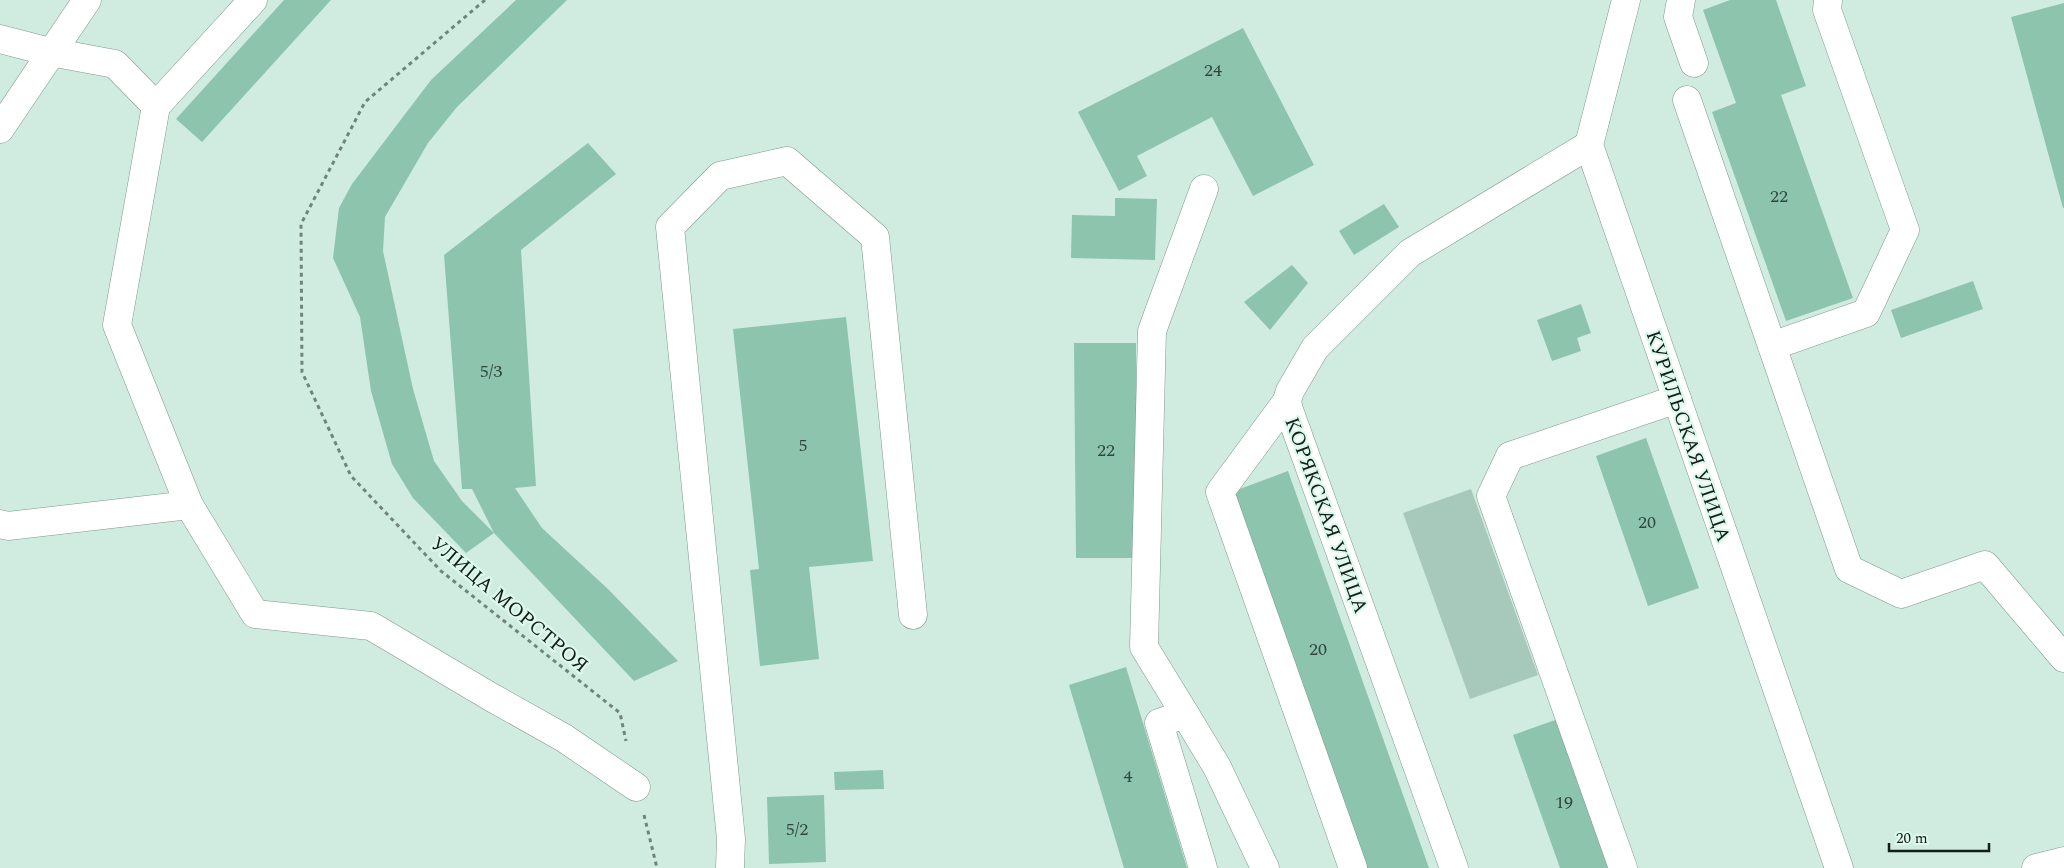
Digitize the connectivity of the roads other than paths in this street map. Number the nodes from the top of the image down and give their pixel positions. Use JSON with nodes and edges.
{"nodes":[{"id":1,"x":87,"y":0,"type":"edge"},
{"id":2,"x":253,"y":0,"type":"edge"},
{"id":3,"x":1626,"y":0,"type":"edge"},
{"id":4,"x":1681,"y":0,"type":"edge"},
{"id":5,"x":1828,"y":0,"type":"edge"},
{"id":6,"x":0,"y":39,"type":"edge"},
{"id":7,"x":50,"y":52,"type":"junction"},
{"id":8,"x":1694,"y":63,"type":"dead end"},
{"id":9,"x":1687,"y":100,"type":"dead end"},
{"id":10,"x":156,"y":106,"type":"junction"},
{"id":11,"x":0,"y":129,"type":"edge"},
{"id":12,"x":1589,"y":145,"type":"junction"},
{"id":13,"x":1204,"y":189,"type":"dead end"},
{"id":14,"x":1772,"y":346,"type":"junction"},
{"id":15,"x":1677,"y":399,"type":"junction"},
{"id":16,"x":1287,"y":401,"type":"junction"},
{"id":17,"x":189,"y":505,"type":"junction"},
{"id":18,"x":0,"y":524,"type":"edge"},
{"id":19,"x":913,"y":614,"type":"dead end"},
{"id":20,"x":2064,"y":658,"type":"edge"},
{"id":21,"x":1185,"y":714,"type":"junction"},
{"id":22,"x":636,"y":787,"type":"road end"},
{"id":23,"x":730,"y":868,"type":"edge"},
{"id":24,"x":1203,"y":868,"type":"edge"},
{"id":25,"x":1265,"y":868,"type":"edge"},
{"id":26,"x":1353,"y":868,"type":"edge"},
{"id":27,"x":1454,"y":868,"type":"edge"},
{"id":28,"x":1623,"y":868,"type":"edge"},
{"id":29,"x":1839,"y":868,"type":"edge"}],
"edges":[{"from":1,"to":7,"type":"street"},
{"from":2,"to":10,"type":"street"},
{"from":3,"to":12,"type":"street"},
{"from":4,"to":8,"type":"street"},
{"from":5,"to":14,"type":"street"},
{"from":6,"to":7,"type":"street"},
{"from":7,"to":10,"type":"street"},
{"from":7,"to":11,"type":"street"},
{"from":9,"to":14,"type":"street"},
{"from":10,"to":17,"type":"street"},
{"from":12,"to":15,"type":"street","name":"КУРИЛЬСКАЯ УЛИЦА"},
{"from":12,"to":16,"type":"street","name":"КОРЯКСКАЯ УЛИЦА"},
{"from":13,"to":21,"type":"street"},
{"from":14,"to":20,"type":"street"},
{"from":15,"to":28,"type":"street"},
{"from":15,"to":29,"type":"street","name":"КУРИЛЬСКАЯ УЛИЦА"},
{"from":16,"to":26,"type":"street"},
{"from":16,"to":27,"type":"street","name":"КОРЯКСКАЯ УЛИЦА"},
{"from":17,"to":18,"type":"street"},
{"from":17,"to":22,"type":"street"},
{"from":19,"to":23,"type":"street"},
{"from":21,"to":24,"type":"street"},
{"from":21,"to":25,"type":"street"}]}
